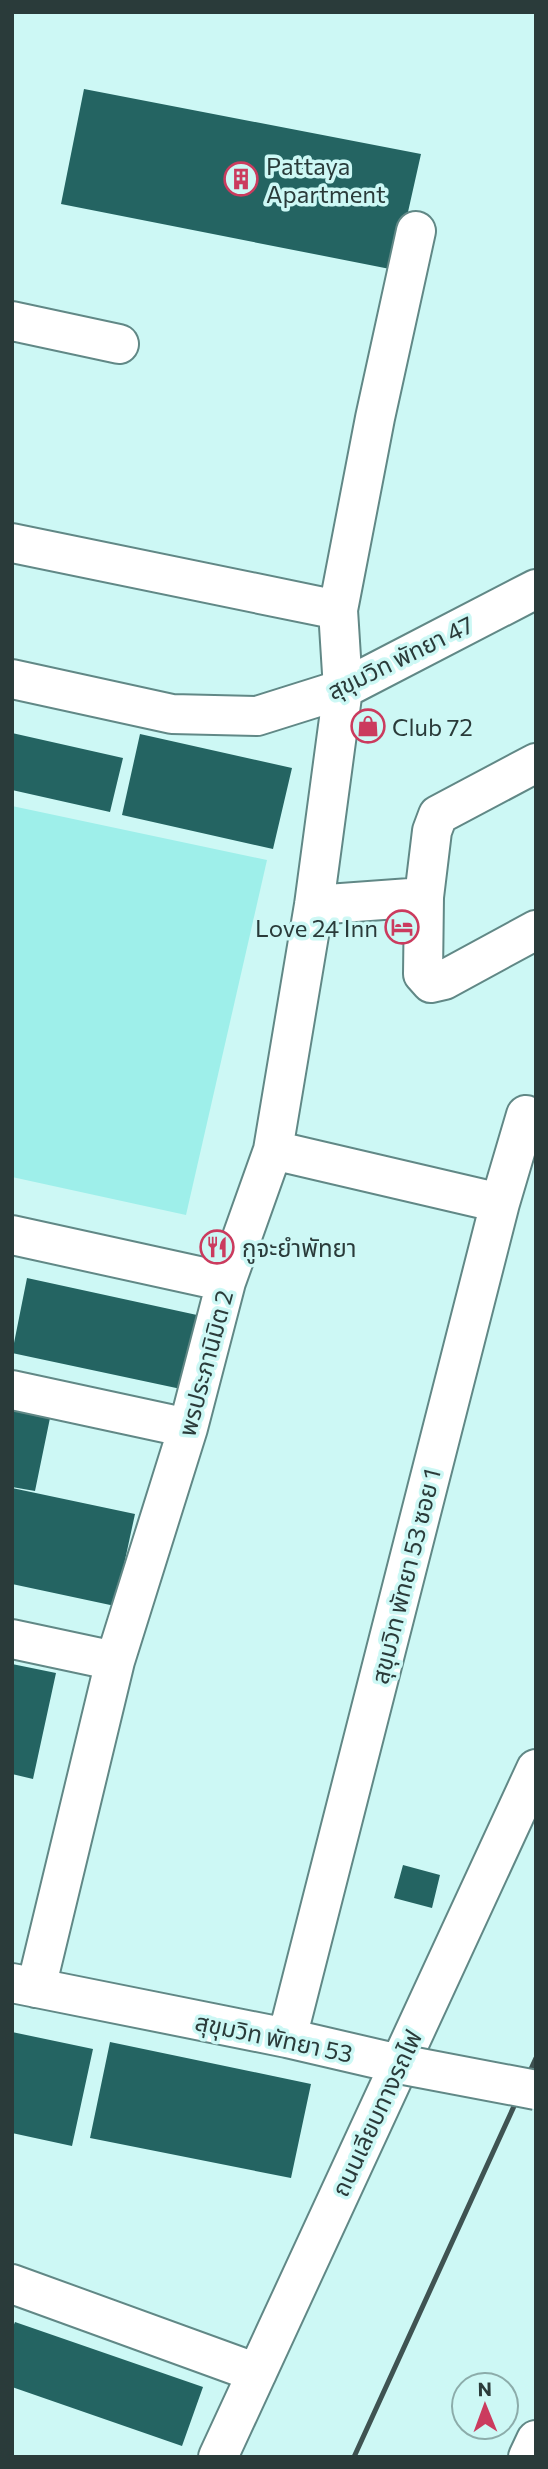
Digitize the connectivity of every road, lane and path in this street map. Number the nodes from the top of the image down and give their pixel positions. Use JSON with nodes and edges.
{"nodes":[{"id":1,"x":415,"y":231,"type":"dead end"},
{"id":2,"x":12,"y":321,"type":"edge"},
{"id":3,"x":118,"y":344,"type":"dead end"},
{"id":4,"x":12,"y":543,"type":"edge"},
{"id":5,"x":536,"y":589,"type":"edge"},
{"id":6,"x":338,"y":610,"type":"junction"},
{"id":7,"x":12,"y":679,"type":"edge"},
{"id":8,"x":343,"y":689,"type":"junction"},
{"id":9,"x":536,"y":764,"type":"edge"},
{"id":10,"x":424,"y":897,"type":"junction"},
{"id":11,"x":314,"y":905,"type":"junction"},
{"id":12,"x":536,"y":930,"type":"edge"},
{"id":13,"x":526,"y":1115,"type":"dead end"},
{"id":14,"x":273,"y":1150,"type":"junction"},
{"id":15,"x":500,"y":1203,"type":"junction"},
{"id":16,"x":12,"y":1236,"type":"edge"},
{"id":17,"x":226,"y":1282,"type":"junction"},
{"id":18,"x":12,"y":1390,"type":"edge"},
{"id":19,"x":188,"y":1428,"type":"junction"},
{"id":20,"x":12,"y":1639,"type":"edge"},
{"id":21,"x":115,"y":1661,"type":"junction"},
{"id":22,"x":536,"y":1769,"type":"edge"},
{"id":23,"x":24,"y":1985,"type":"edge"},
{"id":24,"x":287,"y":2038,"type":"junction"},
{"id":25,"x":399,"y":2064,"type":"junction"},
{"id":26,"x":536,"y":2090,"type":"edge"},
{"id":27,"x":12,"y":2284,"type":"edge"},
{"id":28,"x":257,"y":2374,"type":"junction"},
{"id":29,"x":536,"y":2440,"type":"edge"},
{"id":30,"x":218,"y":2457,"type":"edge"},
{"id":31,"x":528,"y":2457,"type":"edge"}],
"edges":[{"from":1,"to":6,"type":"street","name":"พรประภานิมิต 2"},
{"from":2,"to":3,"type":"street"},
{"from":4,"to":6,"type":"street"},
{"from":5,"to":8,"type":"street","name":"สุขุมวิท พัทยา 47"},
{"from":6,"to":8,"type":"street","name":"พรประภานิมิต 2"},
{"from":7,"to":8,"type":"street","name":"สุขุมวิท พัทยา 47"},
{"from":8,"to":11,"type":"street","name":"พรประภานิมิต 2"},
{"from":9,"to":10,"type":"street"},
{"from":10,"to":11,"type":"street"},
{"from":10,"to":12,"type":"street"},
{"from":11,"to":14,"type":"street","name":"พรประภานิมิต 2"},
{"from":13,"to":15,"type":"street","name":"สุขุมวิท พัทยา 53 ซอย 1"},
{"from":14,"to":15,"type":"street"},
{"from":14,"to":17,"type":"street","name":"พรประภานิมิต 2"},
{"from":15,"to":24,"type":"street","name":"สุขุมวิท พัทยา 53 ซอย 1"},
{"from":16,"to":17,"type":"street"},
{"from":17,"to":19,"type":"street","name":"พรประภานิมิต 2"},
{"from":18,"to":19,"type":"street"},
{"from":19,"to":21,"type":"street","name":"พรประภานิมิต 2"},
{"from":20,"to":21,"type":"street"},
{"from":21,"to":23,"type":"street","name":"พรประภานิมิต 2"},
{"from":22,"to":25,"type":"street","name":"ถนนเลียบทางรถไฟ"},
{"from":23,"to":24,"type":"street","name":"สุขุมวิท พัทยา 53"},
{"from":24,"to":25,"type":"street","name":"สุขุมวิท พัทยา 53"},
{"from":25,"to":26,"type":"street","name":"สุขุมวิท พัทยา 53","bridge":true},
{"from":25,"to":28,"type":"street","name":"ถนนเลียบทางรถไฟ"},
{"from":27,"to":28,"type":"street"},
{"from":28,"to":30,"type":"street","name":"ถนนเลียบทางรถไฟ"},
{"from":29,"to":31,"type":"street"}]}
